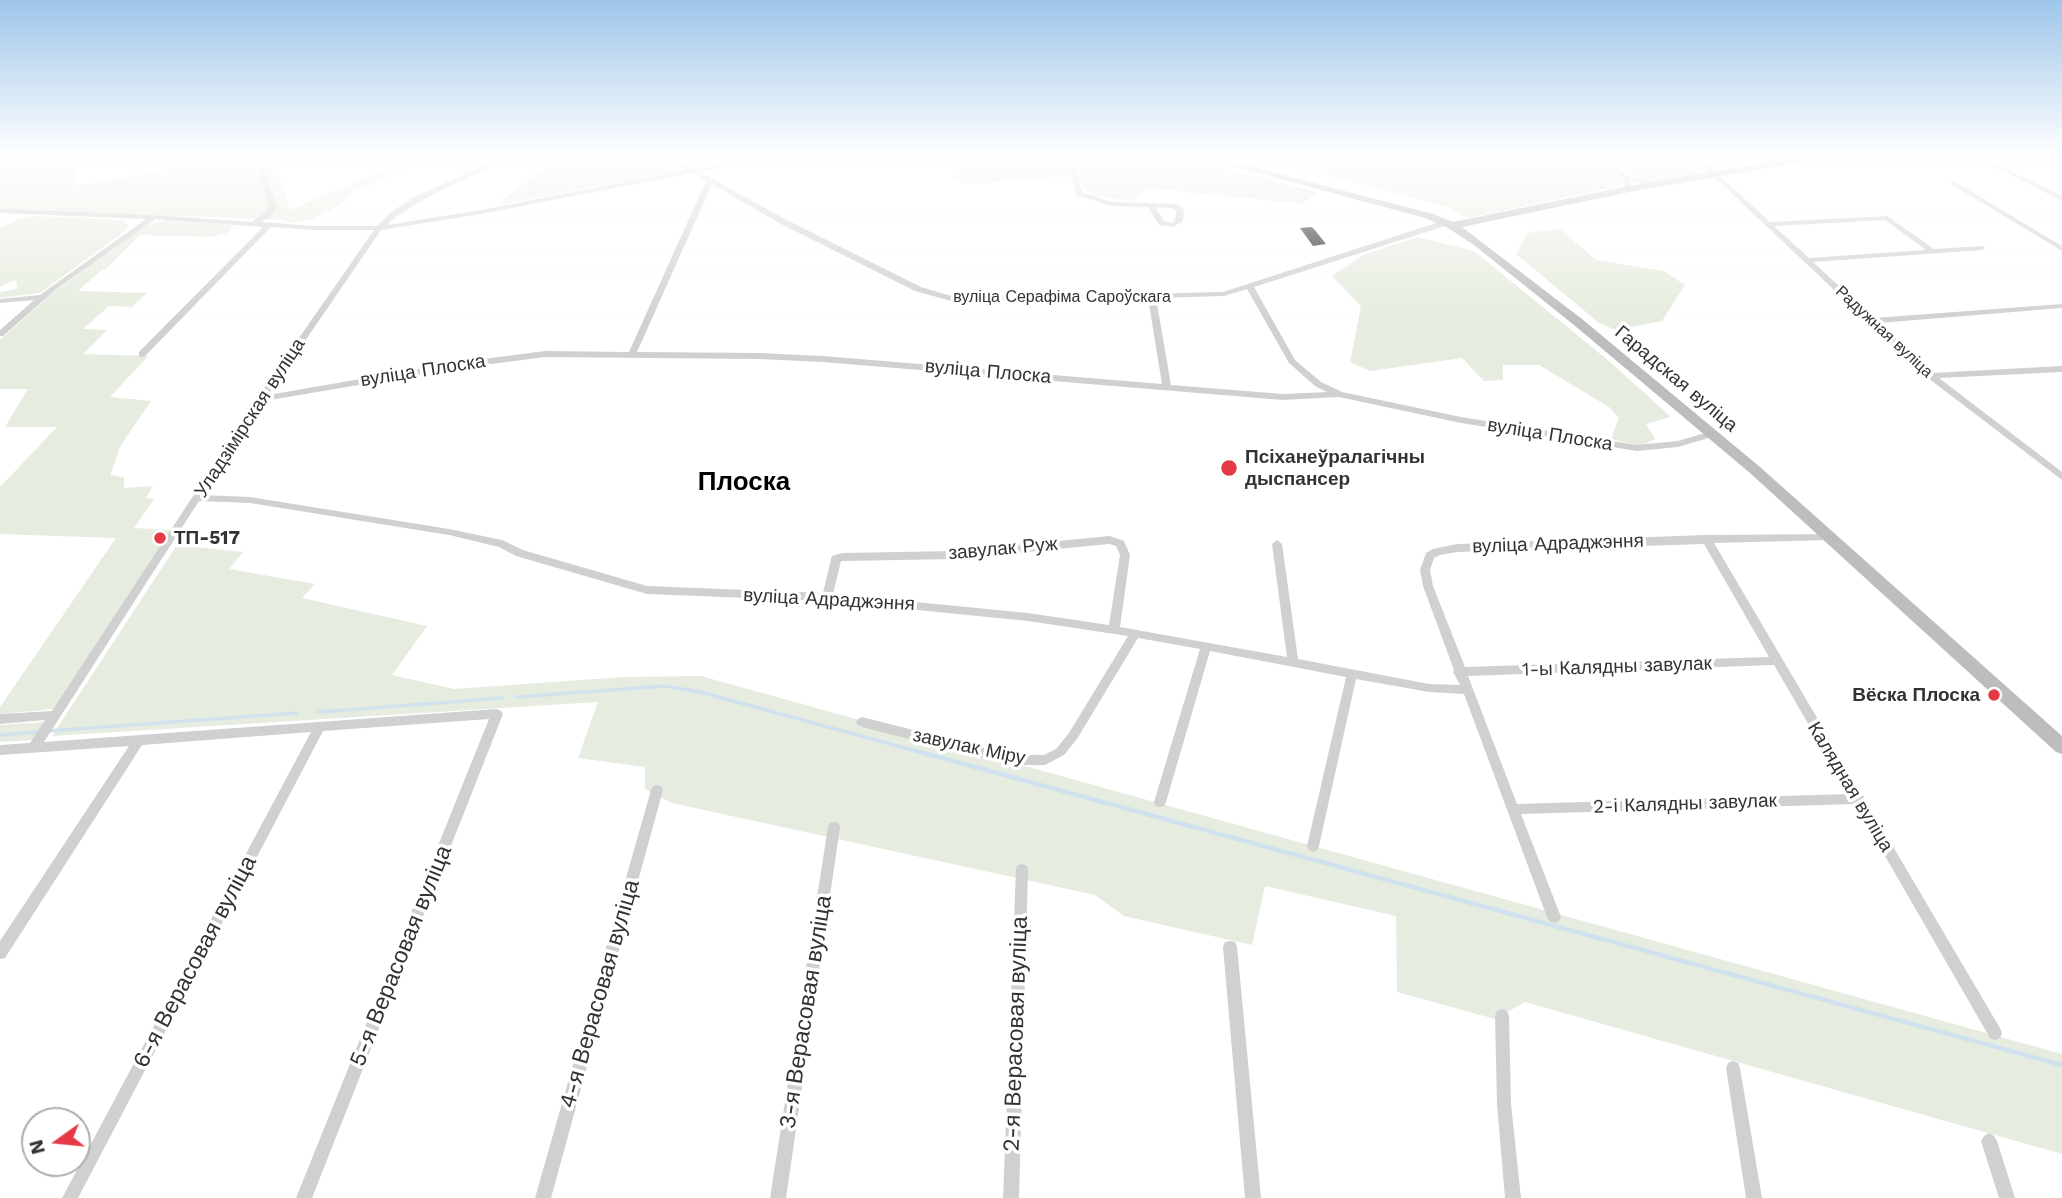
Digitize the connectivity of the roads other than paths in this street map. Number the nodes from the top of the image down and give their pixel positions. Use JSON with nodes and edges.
{"nodes":[{"id":1,"x":23,"y":212,"type":"edge"},
{"id":2,"x":269,"y":212,"type":"edge"},
{"id":3,"x":397,"y":212,"type":"edge"},
{"id":4,"x":480,"y":212,"type":"edge"},
{"id":5,"x":696,"y":212,"type":"edge"},
{"id":6,"x":766,"y":212,"type":"edge"},
{"id":7,"x":1414,"y":212,"type":"edge"},
{"id":8,"x":1514,"y":212,"type":"edge"},
{"id":9,"x":1757,"y":212,"type":"edge"},
{"id":10,"x":2001,"y":212,"type":"edge"},
{"id":11,"x":153,"y":217,"type":"junction"},
{"id":12,"x":252,"y":224,"type":"junction"},
{"id":13,"x":1449,"y":225,"type":"junction"},
{"id":14,"x":1771,"y":225,"type":"junction"},
{"id":15,"x":268,"y":226,"type":"junction"},
{"id":16,"x":379,"y":228,"type":"junction"},
{"id":17,"x":1982,"y":248,"type":"dead end"},
{"id":18,"x":2062,"y":249,"type":"edge"},
{"id":19,"x":1931,"y":250,"type":"junction"},
{"id":20,"x":1810,"y":260,"type":"junction"},
{"id":21,"x":1250,"y":287,"type":"junction"},
{"id":22,"x":1152,"y":296,"type":"junction"},
{"id":23,"x":41,"y":297,"type":"junction"},
{"id":24,"x":0,"y":301,"type":"edge"},
{"id":25,"x":2062,"y":306,"type":"edge"},
{"id":26,"x":1870,"y":321,"type":"junction"},
{"id":27,"x":0,"y":334,"type":"edge"},
{"id":28,"x":142,"y":354,"type":"dead end"},
{"id":29,"x":632,"y":355,"type":"junction"},
{"id":30,"x":2062,"y":369,"type":"edge"},
{"id":31,"x":1931,"y":376,"type":"junction"},
{"id":32,"x":1167,"y":388,"type":"junction"},
{"id":33,"x":1339,"y":394,"type":"junction"},
{"id":34,"x":261,"y":399,"type":"junction"},
{"id":35,"x":1712,"y":434,"type":"junction"},
{"id":36,"x":2062,"y":477,"type":"edge"},
{"id":37,"x":197,"y":498,"type":"junction"},
{"id":38,"x":1829,"y":536,"type":"junction"},
{"id":39,"x":1706,"y":539,"type":"junction"},
{"id":40,"x":1277,"y":544,"type":"dead end"},
{"id":41,"x":827,"y":597,"type":"junction"},
{"id":42,"x":1114,"y":630,"type":"junction"},
{"id":43,"x":1135,"y":633,"type":"junction"},
{"id":44,"x":1206,"y":646,"type":"junction"},
{"id":45,"x":1776,"y":661,"type":"junction"},
{"id":46,"x":1293,"y":662,"type":"junction"},
{"id":47,"x":1459,"y":672,"type":"junction"},
{"id":48,"x":1352,"y":674,"type":"junction"},
{"id":49,"x":1465,"y":690,"type":"junction"},
{"id":50,"x":53,"y":718,"type":"junction"},
{"id":51,"x":0,"y":719,"type":"edge"},
{"id":52,"x":862,"y":722,"type":"dead end"},
{"id":53,"x":320,"y":726,"type":"junction"},
{"id":54,"x":138,"y":741,"type":"junction"},
{"id":55,"x":37,"y":743,"type":"junction"},
{"id":56,"x":2062,"y":747,"type":"edge"},
{"id":57,"x":0,"y":750,"type":"edge"},
{"id":58,"x":657,"y":790,"type":"dead end"},
{"id":59,"x":1857,"y":799,"type":"junction"},
{"id":60,"x":1160,"y":802,"type":"dead end"},
{"id":61,"x":1512,"y":809,"type":"junction"},
{"id":62,"x":834,"y":827,"type":"dead end"},
{"id":63,"x":1313,"y":846,"type":"dead end"},
{"id":64,"x":1022,"y":870,"type":"dead end"},
{"id":65,"x":1554,"y":917,"type":"dead end"},
{"id":66,"x":1230,"y":947,"type":"dead end"},
{"id":67,"x":0,"y":953,"type":"edge"},
{"id":68,"x":1502,"y":1016,"type":"dead end"},
{"id":69,"x":1995,"y":1033,"type":"dead end"},
{"id":70,"x":1733,"y":1068,"type":"dead end"},
{"id":71,"x":1989,"y":1141,"type":"dead end"},
{"id":72,"x":70,"y":1198,"type":"edge"},
{"id":73,"x":304,"y":1198,"type":"edge"},
{"id":74,"x":543,"y":1198,"type":"edge"},
{"id":75,"x":778,"y":1198,"type":"edge"},
{"id":76,"x":1011,"y":1198,"type":"edge"},
{"id":77,"x":1253,"y":1198,"type":"edge"},
{"id":78,"x":1513,"y":1198,"type":"edge"},
{"id":79,"x":1754,"y":1198,"type":"edge"},
{"id":80,"x":2007,"y":1198,"type":"edge"}],
"edges":[{"from":1,"to":11,"type":"street"},
{"from":2,"to":12,"type":"street"},
{"from":3,"to":16,"type":"street","name":"Уладзімірская вуліца"},
{"from":4,"to":16,"type":"street"},
{"from":5,"to":29,"type":"street"},
{"from":6,"to":22,"type":"street","name":"вуліца Серафіма Сароўскага"},
{"from":7,"to":13,"type":"main road","name":"Гарадская вуліца"},
{"from":8,"to":13,"type":"main road"},
{"from":9,"to":14,"type":"street","name":"Радужная вуліца"},
{"from":10,"to":18,"type":"street"},
{"from":11,"to":12,"type":"street"},
{"from":11,"to":23,"type":"street"},
{"from":12,"to":15,"type":"street"},
{"from":13,"to":21,"type":"street","name":"вуліца Серафіма Сароўскага"},
{"from":13,"to":35,"type":"main road","name":"Гарадская вуліца"},
{"from":14,"to":19,"type":"street"},
{"from":14,"to":20,"type":"street","name":"Радужная вуліца"},
{"from":15,"to":16,"type":"street"},
{"from":15,"to":28,"type":"street"},
{"from":16,"to":34,"type":"street","name":"Уладзімірская вуліца"},
{"from":17,"to":19,"type":"street"},
{"from":19,"to":20,"type":"street"},
{"from":20,"to":26,"type":"street","name":"Радужная вуліца"},
{"from":21,"to":22,"type":"street","name":"вуліца Серафіма Сароўскага"},
{"from":21,"to":33,"type":"street"},
{"from":22,"to":32,"type":"street"},
{"from":23,"to":24,"type":"street"},
{"from":23,"to":27,"type":"street"},
{"from":25,"to":26,"type":"street"},
{"from":26,"to":31,"type":"street","name":"Радужная вуліца"},
{"from":29,"to":32,"type":"street","name":"вуліца Плоска"},
{"from":29,"to":34,"type":"street","name":"вуліца Плоска"},
{"from":30,"to":31,"type":"street"},
{"from":31,"to":36,"type":"street","name":"Радужная вуліца"},
{"from":32,"to":33,"type":"street","name":"вуліца Плоска"},
{"from":33,"to":35,"type":"street","name":"вуліца Плоска"},
{"from":34,"to":37,"type":"street","name":"Уладзімірская вуліца"},
{"from":35,"to":38,"type":"main road","name":"Гарадская вуліца"},
{"from":37,"to":41,"type":"street","name":"вуліца Адраджэння"},
{"from":37,"to":50,"type":"street","name":"Уладзімірская вуліца"},
{"from":38,"to":39,"type":"street","name":"вуліца Адраджэння"},
{"from":38,"to":56,"type":"main road","name":"Гарадская вуліца"},
{"from":39,"to":45,"type":"street","name":"Калядная вуліца"},
{"from":39,"to":47,"type":"street","name":"вуліца Адраджэння"},
{"from":40,"to":46,"type":"street"},
{"from":41,"to":42,"type":"street","name":"вуліца Адраджэння"},
{"from":41,"to":42,"type":"street","name":"завулак Руж"},
{"from":42,"to":43,"type":"street","name":"вуліца Адраджэння"},
{"from":43,"to":44,"type":"street","name":"вуліца Адраджэння"},
{"from":43,"to":52,"type":"street","name":"завулак Міру"},
{"from":44,"to":46,"type":"street","name":"вуліца Адраджэння"},
{"from":44,"to":60,"type":"street"},
{"from":45,"to":47,"type":"street","name":"1-ы Калядны завулак"},
{"from":45,"to":59,"type":"street","name":"Калядная вуліца"},
{"from":46,"to":48,"type":"street","name":"вуліца Адраджэння"},
{"from":47,"to":49,"type":"street","name":"вуліца Адраджэння"},
{"from":48,"to":49,"type":"street","name":"вуліца Адраджэння"},
{"from":48,"to":63,"type":"street"},
{"from":49,"to":61,"type":"street","name":"вуліца Адраджэння"},
{"from":50,"to":51,"type":"street"},
{"from":50,"to":55,"type":"street","name":"Уладзімірская вуліца"},
{"from":53,"to":54,"type":"street"},
{"from":53,"to":72,"type":"street","name":"6-я Верасовая вуліца"},
{"from":53,"to":73,"type":"street","name":"5-я Верасовая вуліца"},
{"from":54,"to":55,"type":"street"},
{"from":54,"to":67,"type":"street"},
{"from":55,"to":57,"type":"street"},
{"from":58,"to":74,"type":"street","name":"4-я Верасовая вуліца"},
{"from":59,"to":61,"type":"street","name":"2-і Калядны завулак"},
{"from":59,"to":69,"type":"street","name":"Калядная вуліца"},
{"from":61,"to":65,"type":"street","name":"вуліца Адраджэння"},
{"from":62,"to":75,"type":"street","name":"3-я Верасовая вуліца"},
{"from":64,"to":76,"type":"street","name":"2-я Верасовая вуліца"},
{"from":66,"to":77,"type":"street"},
{"from":68,"to":78,"type":"street"},
{"from":70,"to":79,"type":"street"},
{"from":71,"to":80,"type":"street"}]}
